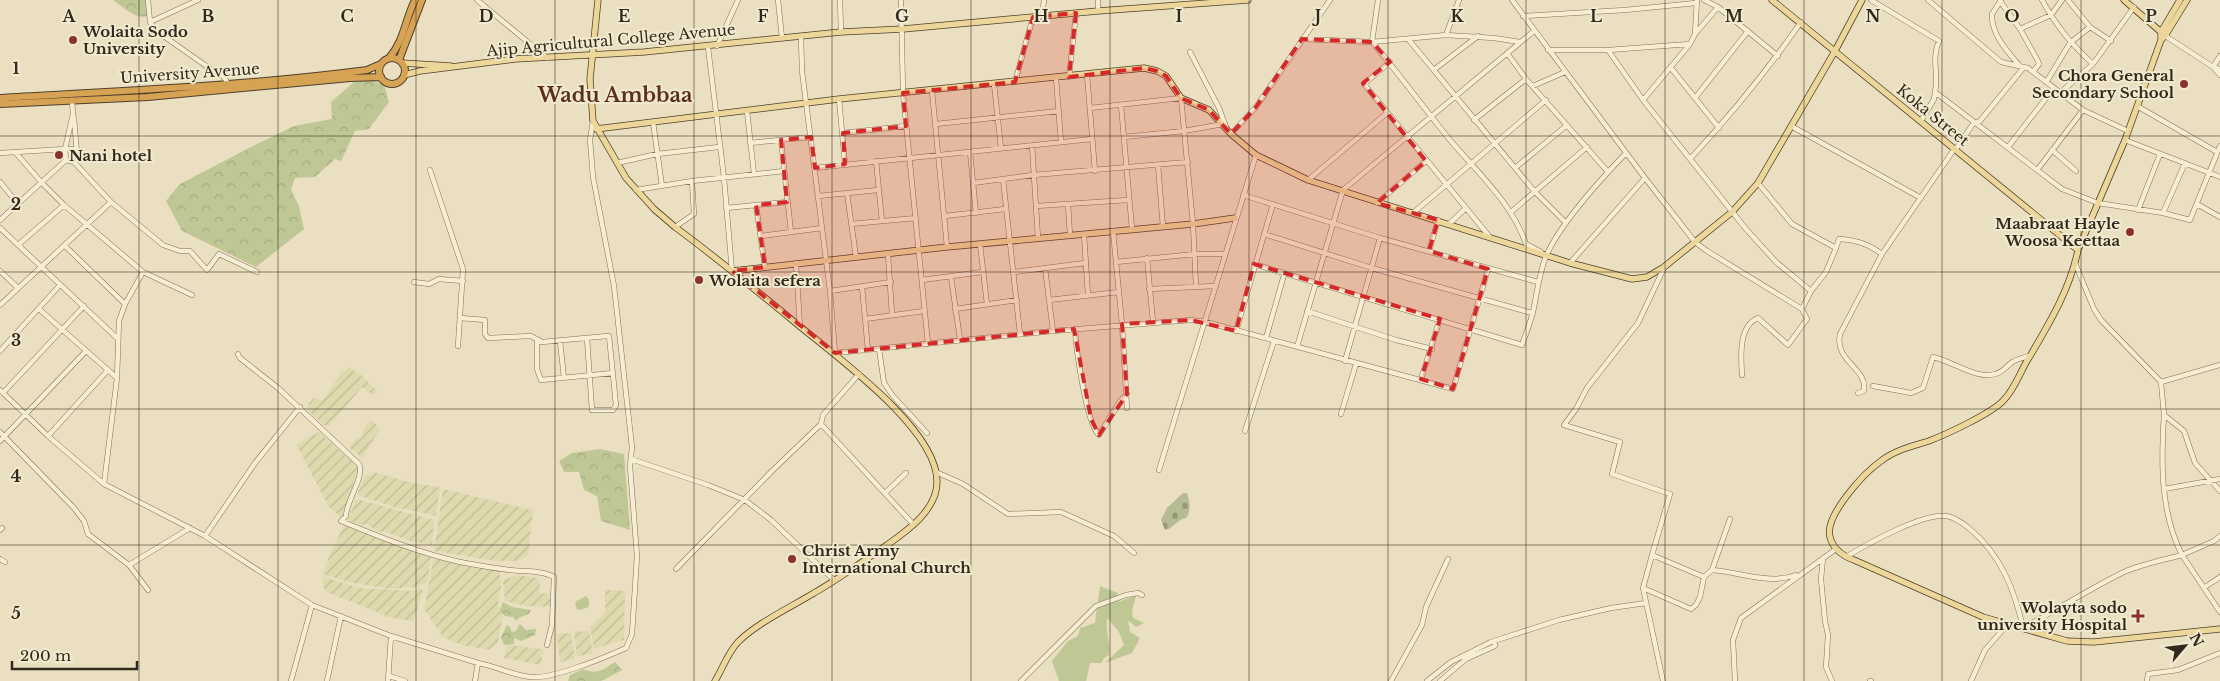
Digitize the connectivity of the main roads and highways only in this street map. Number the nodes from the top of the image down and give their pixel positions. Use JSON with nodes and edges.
{"nodes":[{"id":1,"x":422,"y":0,"type":"edge"},
{"id":2,"x":598,"y":0,"type":"edge"},
{"id":3,"x":1248,"y":0,"type":"edge"},
{"id":4,"x":1772,"y":0,"type":"edge"},
{"id":5,"x":1862,"y":0,"type":"edge"},
{"id":6,"x":2124,"y":0,"type":"edge"},
{"id":7,"x":2180,"y":0,"type":"edge"},
{"id":8,"x":2187,"y":0,"type":"edge"},
{"id":9,"x":413,"y":1,"type":"edge"},
{"id":10,"x":1201,"y":2,"type":"edge"},
{"id":11,"x":2162,"y":36,"type":"junction"},
{"id":12,"x":1835,"y":51,"type":"junction"},
{"id":13,"x":594,"y":56,"type":"junction"},
{"id":14,"x":389,"y":58,"type":"junction"},
{"id":15,"x":400,"y":62,"type":"junction"},
{"id":16,"x":381,"y":64,"type":"junction"},
{"id":17,"x":453,"y":66,"type":"junction"},
{"id":18,"x":404,"y":75,"type":"junction"},
{"id":19,"x":381,"y":78,"type":"junction"},
{"id":20,"x":228,"y":86,"type":"junction"},
{"id":21,"x":0,"y":98,"type":"edge"},
{"id":22,"x":0,"y":104,"type":"edge"},
{"id":23,"x":596,"y":129,"type":"junction"},
{"id":24,"x":1235,"y":218,"type":"road end"},
{"id":25,"x":2078,"y":250,"type":"junction"},
{"id":26,"x":732,"y":271,"type":"junction"},
{"id":27,"x":2220,"y":629,"type":"edge"},
{"id":28,"x":715,"y":681,"type":"edge"}],
"edges":[{"from":1,"to":15,"type":"highway"},
{"from":2,"to":13,"type":"main road"},
{"from":3,"to":10,"type":"main road","name":"Ajip Agricultural College Avenue"},
{"from":4,"to":12,"type":"main road","name":"Koka Street"},
{"from":5,"to":12,"type":"main road"},
{"from":6,"to":11,"type":"main road"},
{"from":7,"to":11,"type":"main road"},
{"from":8,"to":11,"type":"main road"},
{"from":9,"to":14,"type":"highway"},
{"from":10,"to":13,"type":"main road","name":"Ajip Agricultural College Avenue"},
{"from":11,"to":25,"type":"main road"},
{"from":12,"to":23,"type":"main road"},
{"from":12,"to":25,"type":"main road","name":"Koka Street"},
{"from":13,"to":17,"type":"main road","name":"Ajip Agricultural College Avenue"},
{"from":13,"to":23,"type":"main road"},
{"from":14,"to":15,"type":"highway"},
{"from":14,"to":16,"type":"highway"},
{"from":15,"to":17,"type":"main road"},
{"from":15,"to":18,"type":"highway"},
{"from":16,"to":19,"type":"highway"},
{"from":16,"to":20,"type":"highway","name":"University Avenue"},
{"from":17,"to":18,"type":"main road"},
{"from":18,"to":19,"type":"highway"},
{"from":19,"to":20,"type":"highway","name":"University Avenue"},
{"from":20,"to":21,"type":"highway","name":"University Avenue"},
{"from":20,"to":22,"type":"highway","name":"University Avenue"},
{"from":23,"to":26,"type":"main road"},
{"from":24,"to":26,"type":"main road"},
{"from":25,"to":27,"type":"main road"},
{"from":26,"to":28,"type":"main road"}]}
